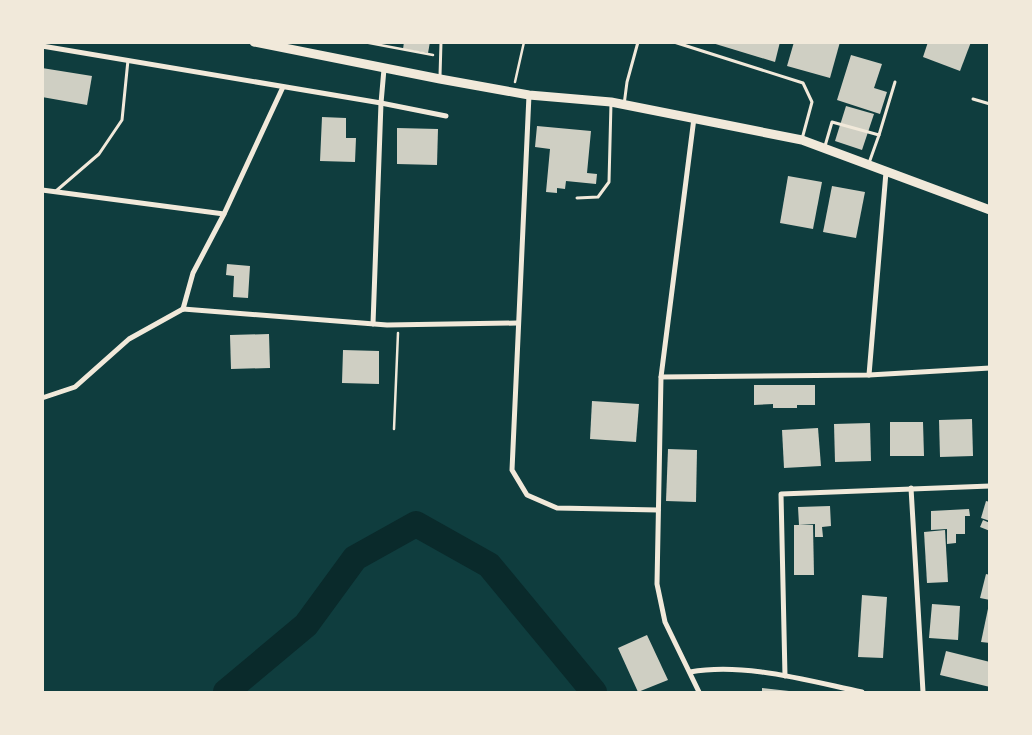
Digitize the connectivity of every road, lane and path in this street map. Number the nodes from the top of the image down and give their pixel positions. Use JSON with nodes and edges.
{"nodes":[{"id":1,"x":254,"y":42,"type":"edge"},
{"id":2,"x":364,"y":42,"type":"edge"},
{"id":3,"x":441,"y":42,"type":"edge"},
{"id":4,"x":524,"y":42,"type":"edge"},
{"id":5,"x":638,"y":42,"type":"edge"},
{"id":6,"x":674,"y":42,"type":"edge"},
{"id":7,"x":42,"y":46,"type":"edge"},
{"id":8,"x":439,"y":56,"type":"junction"},
{"id":9,"x":128,"y":59,"type":"junction"},
{"id":10,"x":384,"y":70,"type":"junction"},
{"id":11,"x":440,"y":80,"type":"junction"},
{"id":12,"x":895,"y":82,"type":"dead end"},
{"id":13,"x":283,"y":87,"type":"junction"},
{"id":14,"x":513,"y":92,"type":"junction"},
{"id":15,"x":529,"y":95,"type":"junction"},
{"id":16,"x":973,"y":99,"type":"dead end"},
{"id":17,"x":611,"y":102,"type":"junction"},
{"id":18,"x":381,"y":103,"type":"junction"},
{"id":19,"x":990,"y":104,"type":"edge"},
{"id":20,"x":624,"y":105,"type":"junction"},
{"id":21,"x":446,"y":116,"type":"dead end"},
{"id":22,"x":694,"y":118,"type":"junction"},
{"id":23,"x":879,"y":135,"type":"junction"},
{"id":24,"x":802,"y":140,"type":"junction"},
{"id":25,"x":824,"y":147,"type":"junction"},
{"id":26,"x":869,"y":164,"type":"junction"},
{"id":27,"x":886,"y":172,"type":"junction"},
{"id":28,"x":42,"y":190,"type":"edge"},
{"id":29,"x":56,"y":192,"type":"junction"},
{"id":30,"x":577,"y":198,"type":"dead end"},
{"id":31,"x":990,"y":210,"type":"edge"},
{"id":32,"x":224,"y":214,"type":"junction"},
{"id":33,"x":183,"y":309,"type":"junction"},
{"id":34,"x":517,"y":323,"type":"junction"},
{"id":35,"x":373,"y":324,"type":"junction"},
{"id":36,"x":399,"y":325,"type":"junction"},
{"id":37,"x":990,"y":368,"type":"edge"},
{"id":38,"x":869,"y":375,"type":"junction"},
{"id":39,"x":661,"y":377,"type":"junction"},
{"id":40,"x":42,"y":398,"type":"edge"},
{"id":41,"x":394,"y":429,"type":"dead end"},
{"id":42,"x":990,"y":486,"type":"edge"},
{"id":43,"x":911,"y":488,"type":"junction"},
{"id":44,"x":658,"y":510,"type":"junction"},
{"id":45,"x":690,"y":672,"type":"junction"},
{"id":46,"x":784,"y":676,"type":"junction"},
{"id":47,"x":699,"y":692,"type":"edge"},
{"id":48,"x":862,"y":692,"type":"edge"},
{"id":49,"x":923,"y":692,"type":"edge"}],
"edges":[{"from":1,"to":10,"type":"main road"},
{"from":2,"to":8,"type":"path"},
{"from":3,"to":8,"type":"lane"},
{"from":4,"to":14,"type":"path"},
{"from":5,"to":20,"type":"lane"},
{"from":6,"to":24,"type":"lane"},
{"from":7,"to":9,"type":"street"},
{"from":8,"to":11,"type":"lane"},
{"from":9,"to":13,"type":"street"},
{"from":9,"to":29,"type":"lane"},
{"from":10,"to":11,"type":"main road"},
{"from":10,"to":18,"type":"street"},
{"from":11,"to":14,"type":"main road"},
{"from":12,"to":23,"type":"lane"},
{"from":13,"to":18,"type":"street"},
{"from":13,"to":32,"type":"street"},
{"from":14,"to":15,"type":"main road"},
{"from":15,"to":17,"type":"main road"},
{"from":15,"to":34,"type":"street"},
{"from":16,"to":19,"type":"lane"},
{"from":17,"to":20,"type":"main road"},
{"from":17,"to":30,"type":"lane"},
{"from":18,"to":21,"type":"street"},
{"from":18,"to":35,"type":"street"},
{"from":20,"to":22,"type":"main road"},
{"from":22,"to":24,"type":"main road"},
{"from":22,"to":39,"type":"street"},
{"from":23,"to":25,"type":"lane"},
{"from":23,"to":26,"type":"lane"},
{"from":24,"to":25,"type":"main road"},
{"from":25,"to":26,"type":"main road"},
{"from":26,"to":27,"type":"main road"},
{"from":27,"to":31,"type":"main road"},
{"from":27,"to":38,"type":"street"},
{"from":28,"to":29,"type":"street"},
{"from":29,"to":32,"type":"street"},
{"from":32,"to":33,"type":"street"},
{"from":33,"to":35,"type":"street"},
{"from":33,"to":40,"type":"street"},
{"from":34,"to":36,"type":"street"},
{"from":34,"to":44,"type":"street"},
{"from":35,"to":36,"type":"street"},
{"from":36,"to":41,"type":"path"},
{"from":37,"to":38,"type":"street"},
{"from":38,"to":39,"type":"street"},
{"from":39,"to":44,"type":"street"},
{"from":42,"to":43,"type":"street"},
{"from":43,"to":46,"type":"street"},
{"from":43,"to":49,"type":"street"},
{"from":44,"to":45,"type":"street"},
{"from":45,"to":46,"type":"street"},
{"from":45,"to":47,"type":"street"},
{"from":46,"to":48,"type":"street"}]}
